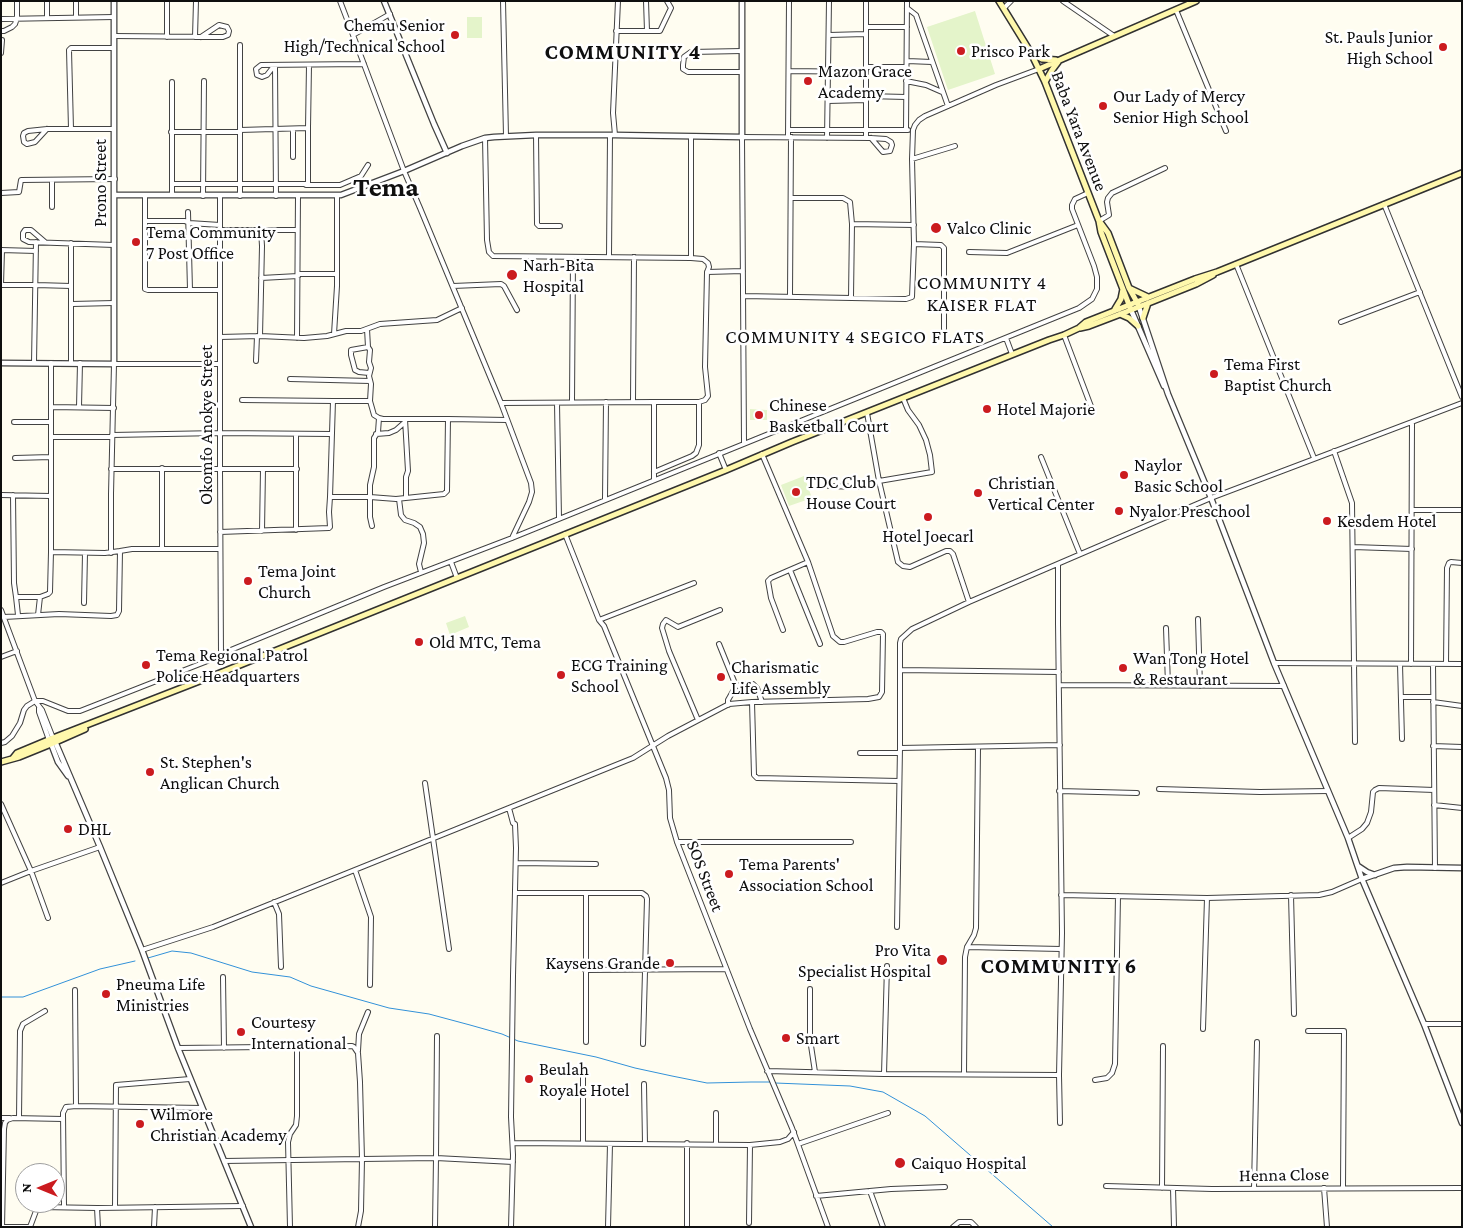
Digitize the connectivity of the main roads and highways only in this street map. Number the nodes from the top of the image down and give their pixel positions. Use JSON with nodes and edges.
{"nodes":[{"id":1,"x":1000,"y":1,"type":"edge"},
{"id":2,"x":1196,"y":1,"type":"edge"},
{"id":3,"x":1031,"y":53,"type":"junction"},
{"id":4,"x":1062,"y":59,"type":"junction"},
{"id":5,"x":1039,"y":69,"type":"junction"},
{"id":6,"x":1044,"y":82,"type":"junction"},
{"id":7,"x":1462,"y":173,"type":"edge"},
{"id":8,"x":1099,"y":221,"type":"junction"},
{"id":9,"x":1129,"y":288,"type":"junction"},
{"id":10,"x":1123,"y":289,"type":"junction"},
{"id":11,"x":1148,"y":300,"type":"junction"},
{"id":12,"x":1138,"y":304,"type":"junction"},
{"id":13,"x":1130,"y":307,"type":"junction"},
{"id":14,"x":1117,"y":312,"type":"junction"},
{"id":15,"x":1143,"y":318,"type":"road end"},
{"id":16,"x":1138,"y":326,"type":"road end"},
{"id":17,"x":1,"y":762,"type":"edge"}],
"edges":[{"from":1,"to":3,"type":"main road"},
{"from":2,"to":4,"type":"main road","name":"Baba Yara Avenue"},
{"from":3,"to":4,"type":"main road"},
{"from":3,"to":5,"type":"main road"},
{"from":4,"to":5,"type":"main road","name":"Baba Yara Avenue"},
{"from":4,"to":6,"type":"main road"},
{"from":5,"to":6,"type":"main road","name":"Baba Yara Avenue"},
{"from":6,"to":8,"type":"main road","name":"Baba Yara Avenue"},
{"from":7,"to":11,"type":"main road"},
{"from":8,"to":9,"type":"main road","name":"Baba Yara Avenue"},
{"from":8,"to":10,"type":"main road","name":"Baba Yara Avenue"},
{"from":9,"to":11,"type":"main road"},
{"from":9,"to":12,"type":"main road","name":"Baba Yara Avenue"},
{"from":10,"to":13,"type":"main road","name":"Baba Yara Avenue"},
{"from":10,"to":14,"type":"main road"},
{"from":11,"to":12,"type":"main road"},
{"from":11,"to":15,"type":"main road"},
{"from":12,"to":13,"type":"main road"},
{"from":13,"to":14,"type":"main road"},
{"from":14,"to":16,"type":"main road"},
{"from":14,"to":17,"type":"main road"}]}
